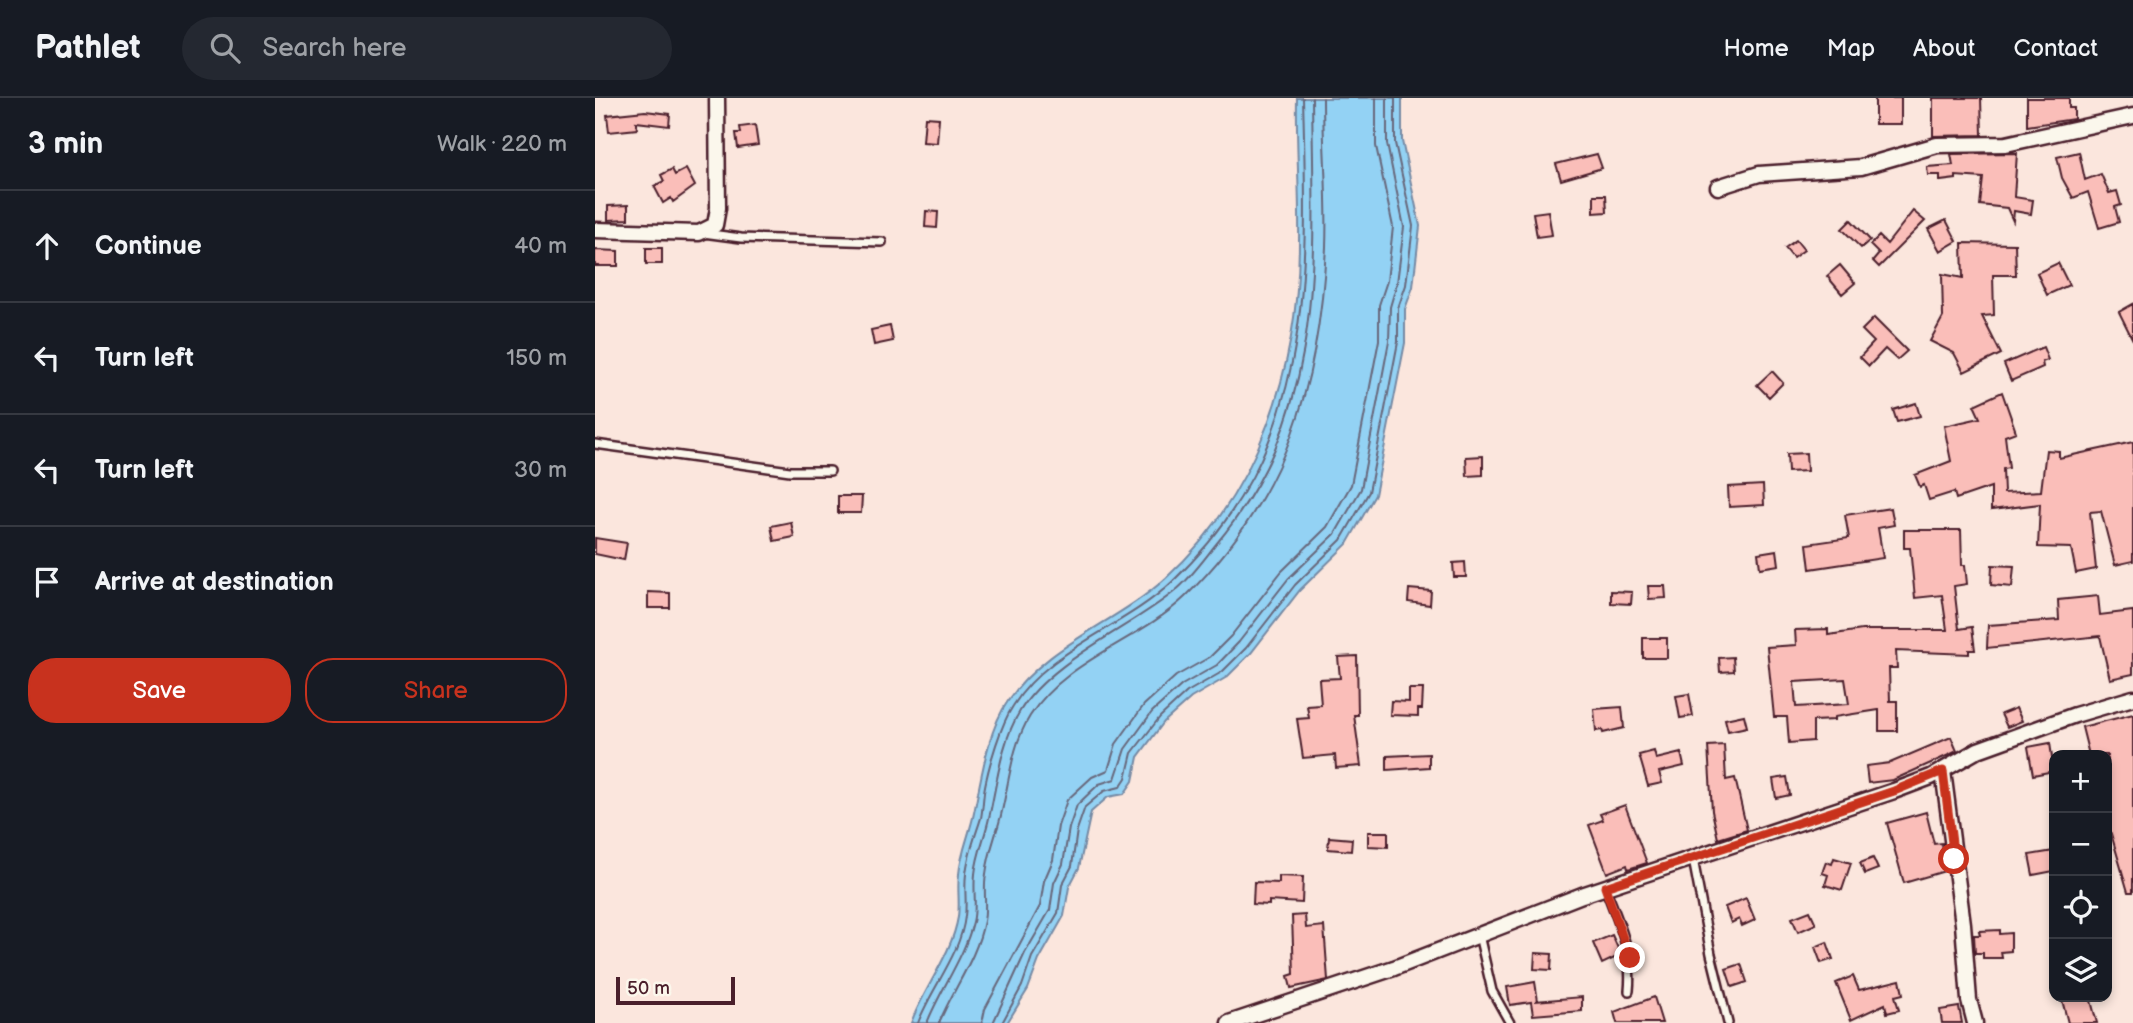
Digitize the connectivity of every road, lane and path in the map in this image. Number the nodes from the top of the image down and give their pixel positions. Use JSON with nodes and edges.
{"nodes":[{"id":1,"x":717,"y":98,"type":"edge"},
{"id":2,"x":2133,"y":117,"type":"edge"},
{"id":3,"x":1718,"y":187,"type":"dead end"},
{"id":4,"x":595,"y":230,"type":"edge"},
{"id":5,"x":699,"y":233,"type":"junction"},
{"id":6,"x":882,"y":242,"type":"dead end"},
{"id":7,"x":595,"y":444,"type":"edge"},
{"id":8,"x":830,"y":471,"type":"dead end"},
{"id":9,"x":2133,"y":698,"type":"edge"},
{"id":10,"x":1943,"y":771,"type":"junction"},
{"id":11,"x":1693,"y":859,"type":"junction"},
{"id":12,"x":1605,"y":887,"type":"junction"},
{"id":13,"x":1478,"y":934,"type":"junction"},
{"id":14,"x":1629,"y":991,"type":"dead end"},
{"id":15,"x":1229,"y":1023,"type":"edge"},
{"id":16,"x":1510,"y":1023,"type":"edge"},
{"id":17,"x":1728,"y":1023,"type":"edge"},
{"id":18,"x":1975,"y":1023,"type":"edge"}],
"edges":[{"from":1,"to":5,"type":"street"},
{"from":2,"to":3,"type":"street"},
{"from":4,"to":5,"type":"street"},
{"from":5,"to":6,"type":"lane"},
{"from":7,"to":8,"type":"lane"},
{"from":9,"to":10,"type":"street"},
{"from":10,"to":11,"type":"street"},
{"from":10,"to":18,"type":"street"},
{"from":11,"to":12,"type":"street"},
{"from":11,"to":17,"type":"lane"},
{"from":12,"to":13,"type":"street"},
{"from":12,"to":14,"type":"lane"},
{"from":13,"to":15,"type":"street"},
{"from":13,"to":16,"type":"lane"}]}
